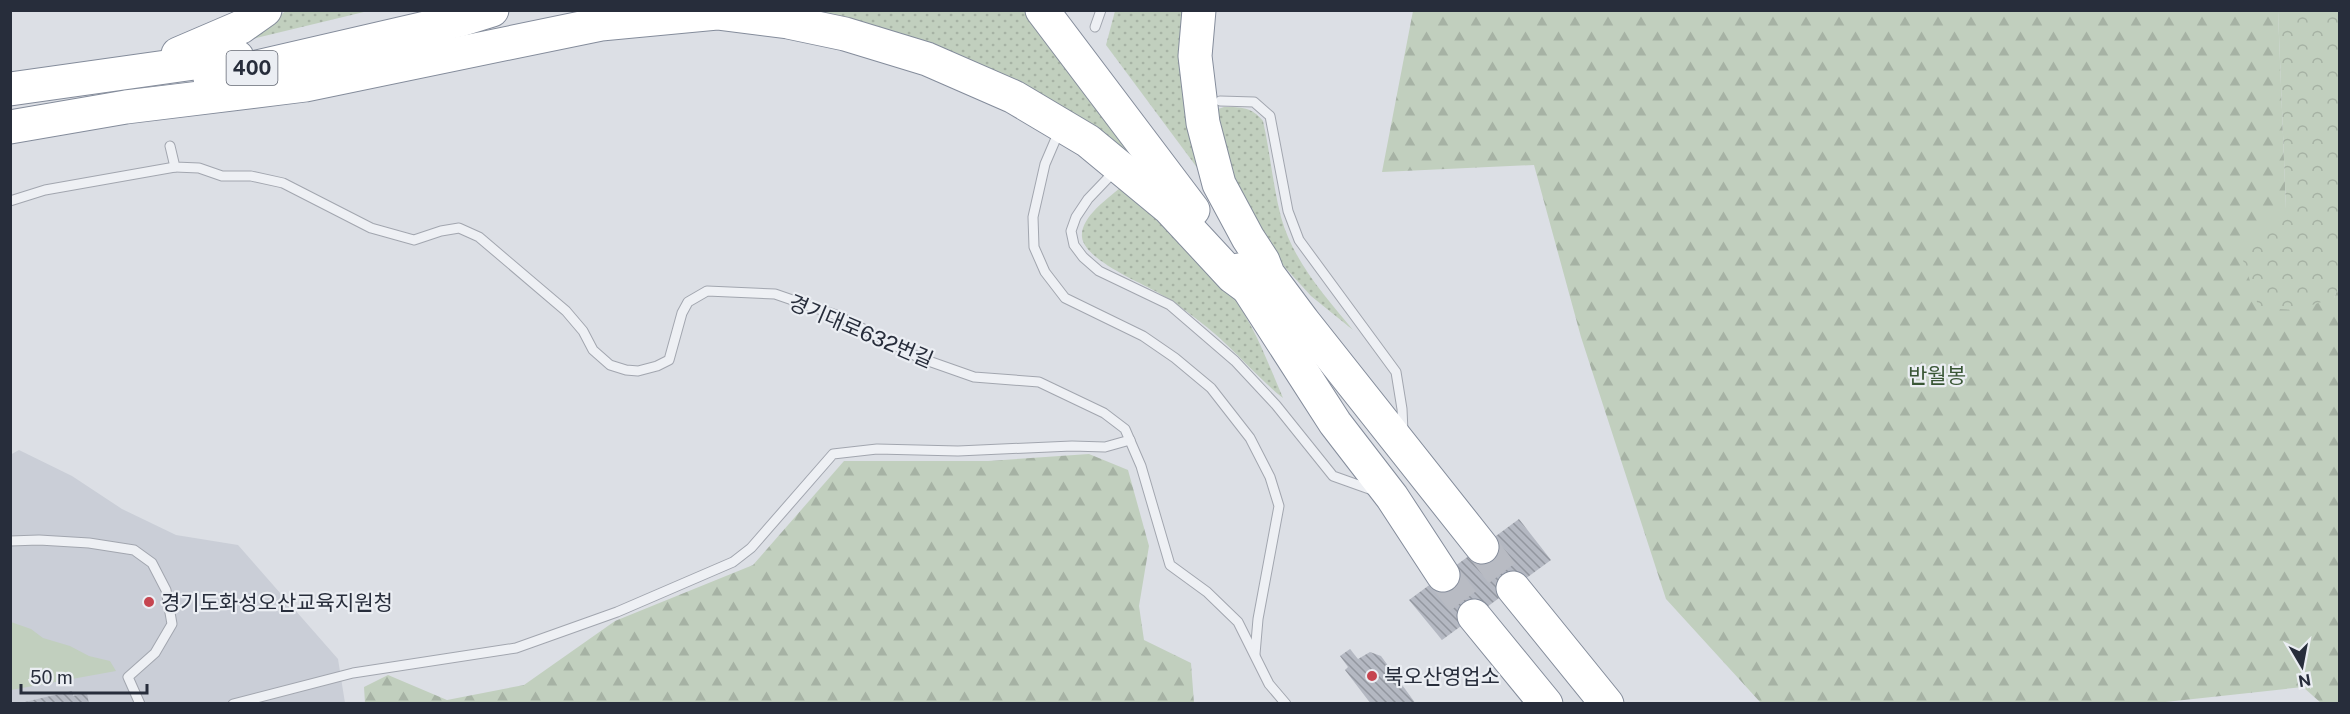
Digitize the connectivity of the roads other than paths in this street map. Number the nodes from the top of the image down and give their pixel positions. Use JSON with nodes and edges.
{"nodes":[{"id":1,"x":265,"y":10,"type":"edge"},
{"id":2,"x":425,"y":10,"type":"edge"},
{"id":3,"x":492,"y":10,"type":"edge"},
{"id":4,"x":1042,"y":10,"type":"edge"},
{"id":5,"x":1062,"y":10,"type":"edge"},
{"id":6,"x":1101,"y":10,"type":"edge"},
{"id":7,"x":1199,"y":10,"type":"edge"},
{"id":8,"x":1095,"y":27,"type":"dead end"},
{"id":9,"x":99,"y":78,"type":"junction"},
{"id":10,"x":10,"y":89,"type":"edge"},
{"id":11,"x":1220,"y":101,"type":"dead end"},
{"id":12,"x":10,"y":116,"type":"edge"},
{"id":13,"x":10,"y":127,"type":"edge"},
{"id":14,"x":1057,"y":136,"type":"dead end"},
{"id":15,"x":170,"y":146,"type":"dead end"},
{"id":16,"x":175,"y":167,"type":"junction"},
{"id":17,"x":1109,"y":177,"type":"dead end"},
{"id":18,"x":10,"y":201,"type":"edge"},
{"id":19,"x":1258,"y":281,"type":"junction"},
{"id":20,"x":1130,"y":440,"type":"junction"},
{"id":21,"x":1403,"y":449,"type":"junction"},
{"id":22,"x":1392,"y":497,"type":"junction"},
{"id":23,"x":10,"y":541,"type":"edge"},
{"id":24,"x":1482,"y":547,"type":"tunnel mouth"},
{"id":25,"x":1443,"y":574,"type":"tunnel mouth"},
{"id":26,"x":1513,"y":588,"type":"tunnel mouth"},
{"id":27,"x":1474,"y":616,"type":"tunnel mouth"},
{"id":28,"x":1255,"y":657,"type":"junction"},
{"id":29,"x":140,"y":704,"type":"edge"},
{"id":30,"x":233,"y":704,"type":"edge"},
{"id":31,"x":1286,"y":704,"type":"edge"},
{"id":32,"x":1546,"y":704,"type":"edge"},
{"id":33,"x":1607,"y":704,"type":"edge"}],
"edges":[{"from":1,"to":9,"type":"highway"},
{"from":2,"to":9,"type":"highway","number":"400"},
{"from":3,"to":12,"type":"highway","number":"400"},
{"from":4,"to":19,"type":"highway"},
{"from":5,"to":19,"type":"highway"},
{"from":6,"to":8,"type":"lane"},
{"from":7,"to":19,"type":"highway"},
{"from":9,"to":10,"type":"highway","number":"400"},
{"from":11,"to":21,"type":"lane"},
{"from":13,"to":19,"type":"highway"},
{"from":14,"to":28,"type":"lane"},
{"from":15,"to":16,"type":"lane"},
{"from":16,"to":18,"type":"lane"},
{"from":16,"to":20,"type":"lane","name":"경기대로632번길"},
{"from":17,"to":22,"type":"lane"},
{"from":19,"to":21,"type":"highway"},
{"from":19,"to":22,"type":"highway"},
{"from":20,"to":28,"type":"lane"},
{"from":20,"to":30,"type":"lane"},
{"from":21,"to":24,"type":"highway"},
{"from":22,"to":25,"type":"highway"},
{"from":23,"to":29,"type":"lane"},
{"from":26,"to":33,"type":"highway"},
{"from":27,"to":32,"type":"highway"},
{"from":28,"to":31,"type":"lane"}]}
